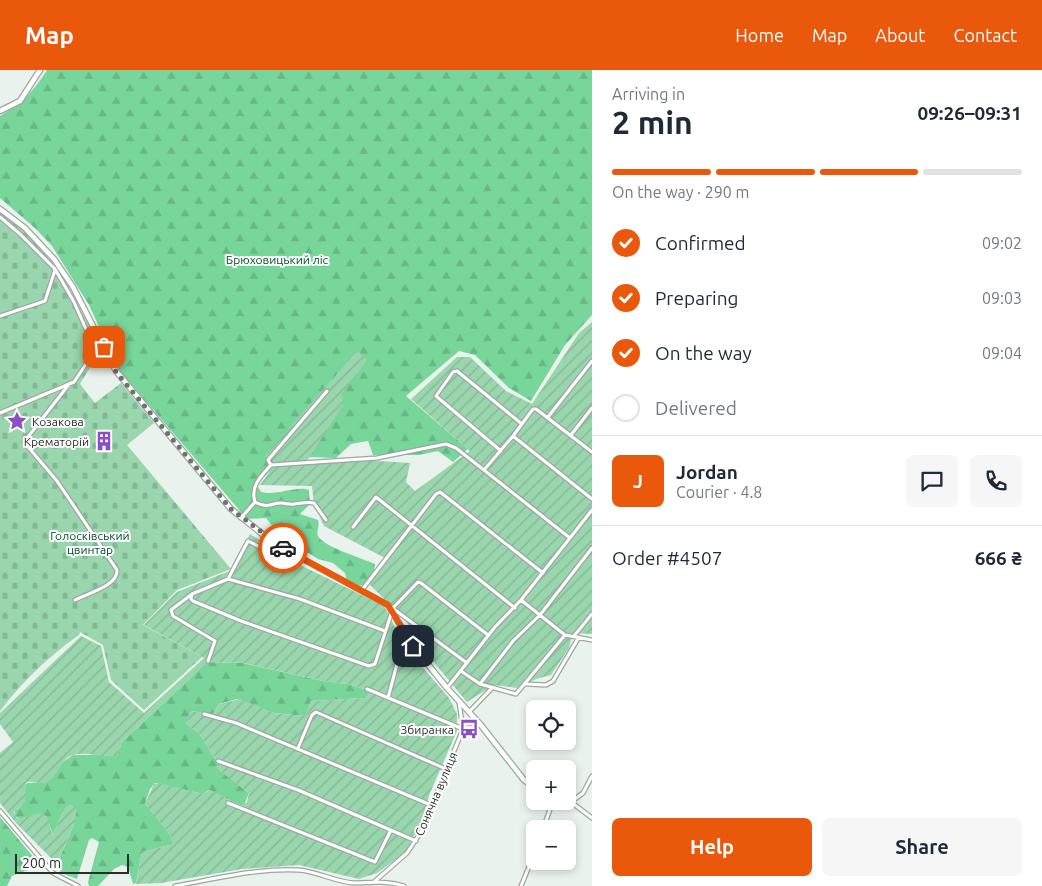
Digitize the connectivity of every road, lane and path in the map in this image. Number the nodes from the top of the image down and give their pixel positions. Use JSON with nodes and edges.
{"nodes":[{"id":1,"x":40,"y":70,"type":"edge"},
{"id":2,"x":0,"y":111,"type":"edge"},
{"id":3,"x":0,"y":209,"type":"edge"},
{"id":4,"x":0,"y":216,"type":"edge"},
{"id":5,"x":55,"y":269,"type":"junction"},
{"id":6,"x":0,"y":316,"type":"edge"},
{"id":7,"x":592,"y":361,"type":"edge"},
{"id":8,"x":70,"y":383,"type":"junction"},
{"id":9,"x":327,"y":391,"type":"dead end"},
{"id":10,"x":592,"y":408,"type":"edge"},
{"id":11,"x":0,"y":413,"type":"edge"},
{"id":12,"x":548,"y":417,"type":"junction"},
{"id":13,"x":522,"y":424,"type":"junction"},
{"id":14,"x":571,"y":435,"type":"junction"},
{"id":15,"x":513,"y":436,"type":"junction"},
{"id":16,"x":501,"y":451,"type":"junction"},
{"id":17,"x":592,"y":452,"type":"edge"},
{"id":18,"x":271,"y":465,"type":"junction"},
{"id":19,"x":484,"y":470,"type":"junction"},
{"id":20,"x":592,"y":499,"type":"edge"},
{"id":21,"x":255,"y":502,"type":"junction"},
{"id":22,"x":592,"y":510,"type":"edge"},
{"id":23,"x":241,"y":518,"type":"junction"},
{"id":24,"x":326,"y":520,"type":"dead end"},
{"id":25,"x":354,"y":526,"type":"dead end"},
{"id":26,"x":412,"y":526,"type":"junction"},
{"id":27,"x":570,"y":538,"type":"junction"},
{"id":28,"x":276,"y":544,"type":"junction"},
{"id":29,"x":592,"y":548,"type":"edge"},
{"id":30,"x":542,"y":573,"type":"junction"},
{"id":31,"x":228,"y":579,"type":"junction"},
{"id":32,"x":362,"y":590,"type":"junction"},
{"id":33,"x":192,"y":594,"type":"junction"},
{"id":34,"x":76,"y":600,"type":"dead end"},
{"id":35,"x":521,"y":600,"type":"junction"},
{"id":36,"x":515,"y":608,"type":"junction"},
{"id":37,"x":393,"y":610,"type":"junction"},
{"id":38,"x":592,"y":614,"type":"edge"},
{"id":39,"x":540,"y":615,"type":"junction"},
{"id":40,"x":385,"y":631,"type":"junction"},
{"id":41,"x":488,"y":635,"type":"junction"},
{"id":42,"x":565,"y":635,"type":"junction"},
{"id":43,"x":574,"y":636,"type":"junction"},
{"id":44,"x":408,"y":637,"type":"junction"},
{"id":45,"x":579,"y":637,"type":"junction"},
{"id":46,"x":592,"y":640,"type":"edge"},
{"id":47,"x":208,"y":661,"type":"dead end"},
{"id":48,"x":467,"y":663,"type":"junction"},
{"id":49,"x":461,"y":671,"type":"junction"},
{"id":50,"x":480,"y":684,"type":"junction"},
{"id":51,"x":525,"y":684,"type":"junction"},
{"id":52,"x":493,"y":687,"type":"junction"},
{"id":53,"x":446,"y":688,"type":"junction"},
{"id":54,"x":367,"y":689,"type":"dead end"},
{"id":55,"x":388,"y":698,"type":"junction"},
{"id":56,"x":458,"y":702,"type":"junction"},
{"id":57,"x":468,"y":712,"type":"junction"},
{"id":58,"x":204,"y":714,"type":"dead end"},
{"id":59,"x":462,"y":714,"type":"junction"},
{"id":60,"x":471,"y":721,"type":"junction"},
{"id":61,"x":463,"y":722,"type":"junction"},
{"id":62,"x":463,"y":729,"type":"junction"},
{"id":63,"x":298,"y":748,"type":"junction"},
{"id":64,"x":218,"y":761,"type":"dead end"},
{"id":65,"x":446,"y":769,"type":"junction"},
{"id":66,"x":592,"y":776,"type":"edge"},
{"id":67,"x":526,"y":781,"type":"edge"},
{"id":68,"x":576,"y":797,"type":"edge"},
{"id":69,"x":228,"y":803,"type":"dead end"},
{"id":70,"x":431,"y":805,"type":"junction"},
{"id":71,"x":576,"y":806,"type":"edge"},
{"id":72,"x":0,"y":811,"type":"edge"},
{"id":73,"x":592,"y":818,"type":"edge"},
{"id":74,"x":391,"y":830,"type":"junction"},
{"id":75,"x":416,"y":841,"type":"junction"},
{"id":76,"x":528,"y":870,"type":"edge"},
{"id":77,"x":375,"y":881,"type":"junction"},
{"id":78,"x":78,"y":886,"type":"edge"},
{"id":79,"x":175,"y":886,"type":"edge"},
{"id":80,"x":404,"y":886,"type":"edge"},
{"id":81,"x":521,"y":886,"type":"edge"}],
"edges":[{"from":1,"to":2,"type":"street"},
{"from":3,"to":23,"type":"street"},
{"from":4,"to":5,"type":"street"},
{"from":5,"to":6,"type":"street"},
{"from":5,"to":8,"type":"street"},
{"from":7,"to":12,"type":"street"},
{"from":8,"to":11,"type":"street"},
{"from":8,"to":34,"type":"street"},
{"from":9,"to":18,"type":"street"},
{"from":10,"to":14,"type":"street"},
{"from":12,"to":13,"type":"street"},
{"from":12,"to":14,"type":"street"},
{"from":13,"to":15,"type":"street"},
{"from":13,"to":16,"type":"street"},
{"from":14,"to":17,"type":"street"},
{"from":15,"to":16,"type":"street"},
{"from":15,"to":20,"type":"street"},
{"from":16,"to":19,"type":"street"},
{"from":18,"to":19,"type":"street"},
{"from":18,"to":21,"type":"street"},
{"from":19,"to":27,"type":"street"},
{"from":21,"to":23,"type":"street"},
{"from":21,"to":24,"type":"street"},
{"from":22,"to":27,"type":"street"},
{"from":23,"to":28,"type":"street"},
{"from":25,"to":26,"type":"street"},
{"from":26,"to":30,"type":"street"},
{"from":26,"to":32,"type":"street"},
{"from":26,"to":36,"type":"street"},
{"from":27,"to":30,"type":"street"},
{"from":28,"to":31,"type":"street"},
{"from":28,"to":32,"type":"street"},
{"from":29,"to":39,"type":"street"},
{"from":30,"to":35,"type":"street"},
{"from":31,"to":33,"type":"street"},
{"from":31,"to":40,"type":"street"},
{"from":32,"to":37,"type":"street"},
{"from":33,"to":40,"type":"street"},
{"from":33,"to":47,"type":"street"},
{"from":35,"to":36,"type":"street"},
{"from":35,"to":39,"type":"street"},
{"from":36,"to":41,"type":"street"},
{"from":37,"to":40,"type":"street"},
{"from":37,"to":41,"type":"street"},
{"from":37,"to":44,"type":"street"},
{"from":37,"to":48,"type":"street"},
{"from":38,"to":43,"type":"street"},
{"from":39,"to":42,"type":"street"},
{"from":39,"to":50,"type":"street"},
{"from":41,"to":48,"type":"street"},
{"from":42,"to":43,"type":"street"},
{"from":42,"to":51,"type":"street"},
{"from":43,"to":45,"type":"street"},
{"from":44,"to":53,"type":"street"},
{"from":44,"to":55,"type":"street"},
{"from":45,"to":46,"type":"street"},
{"from":45,"to":51,"type":"street"},
{"from":48,"to":49,"type":"street"},
{"from":49,"to":50,"type":"street"},
{"from":49,"to":53,"type":"street"},
{"from":50,"to":52,"type":"street"},
{"from":51,"to":52,"type":"street"},
{"from":52,"to":57,"type":"street"},
{"from":53,"to":56,"type":"street"},
{"from":54,"to":55,"type":"street"},
{"from":55,"to":62,"type":"street"},
{"from":56,"to":57,"type":"street"},
{"from":56,"to":59,"type":"street","name":"Сонячна вулиця"},
{"from":57,"to":59,"type":"street"},
{"from":57,"to":60,"type":"street"},
{"from":58,"to":63,"type":"street"},
{"from":59,"to":61,"type":"street","name":"Сонячна вулиця"},
{"from":60,"to":61,"type":"street"},
{"from":60,"to":62,"type":"street"},
{"from":60,"to":67,"type":"street"},
{"from":61,"to":62,"type":"street","name":"Сонячна вулиця"},
{"from":62,"to":65,"type":"street","name":"Сонячна вулиця"},
{"from":63,"to":65,"type":"street"},
{"from":63,"to":70,"type":"street"},
{"from":64,"to":74,"type":"street"},
{"from":65,"to":70,"type":"street","name":"Сонячна вулиця"},
{"from":66,"to":68,"type":"street"},
{"from":69,"to":74,"type":"street"},
{"from":70,"to":75,"type":"street","name":"Сонячна вулиця"},
{"from":71,"to":73,"type":"street"},
{"from":72,"to":78,"type":"street"},
{"from":74,"to":75,"type":"street"},
{"from":75,"to":77,"type":"street","name":"Сонячна вулиця"},
{"from":76,"to":81,"type":"street"},
{"from":77,"to":79,"type":"street"},
{"from":77,"to":80,"type":"street"}]}
